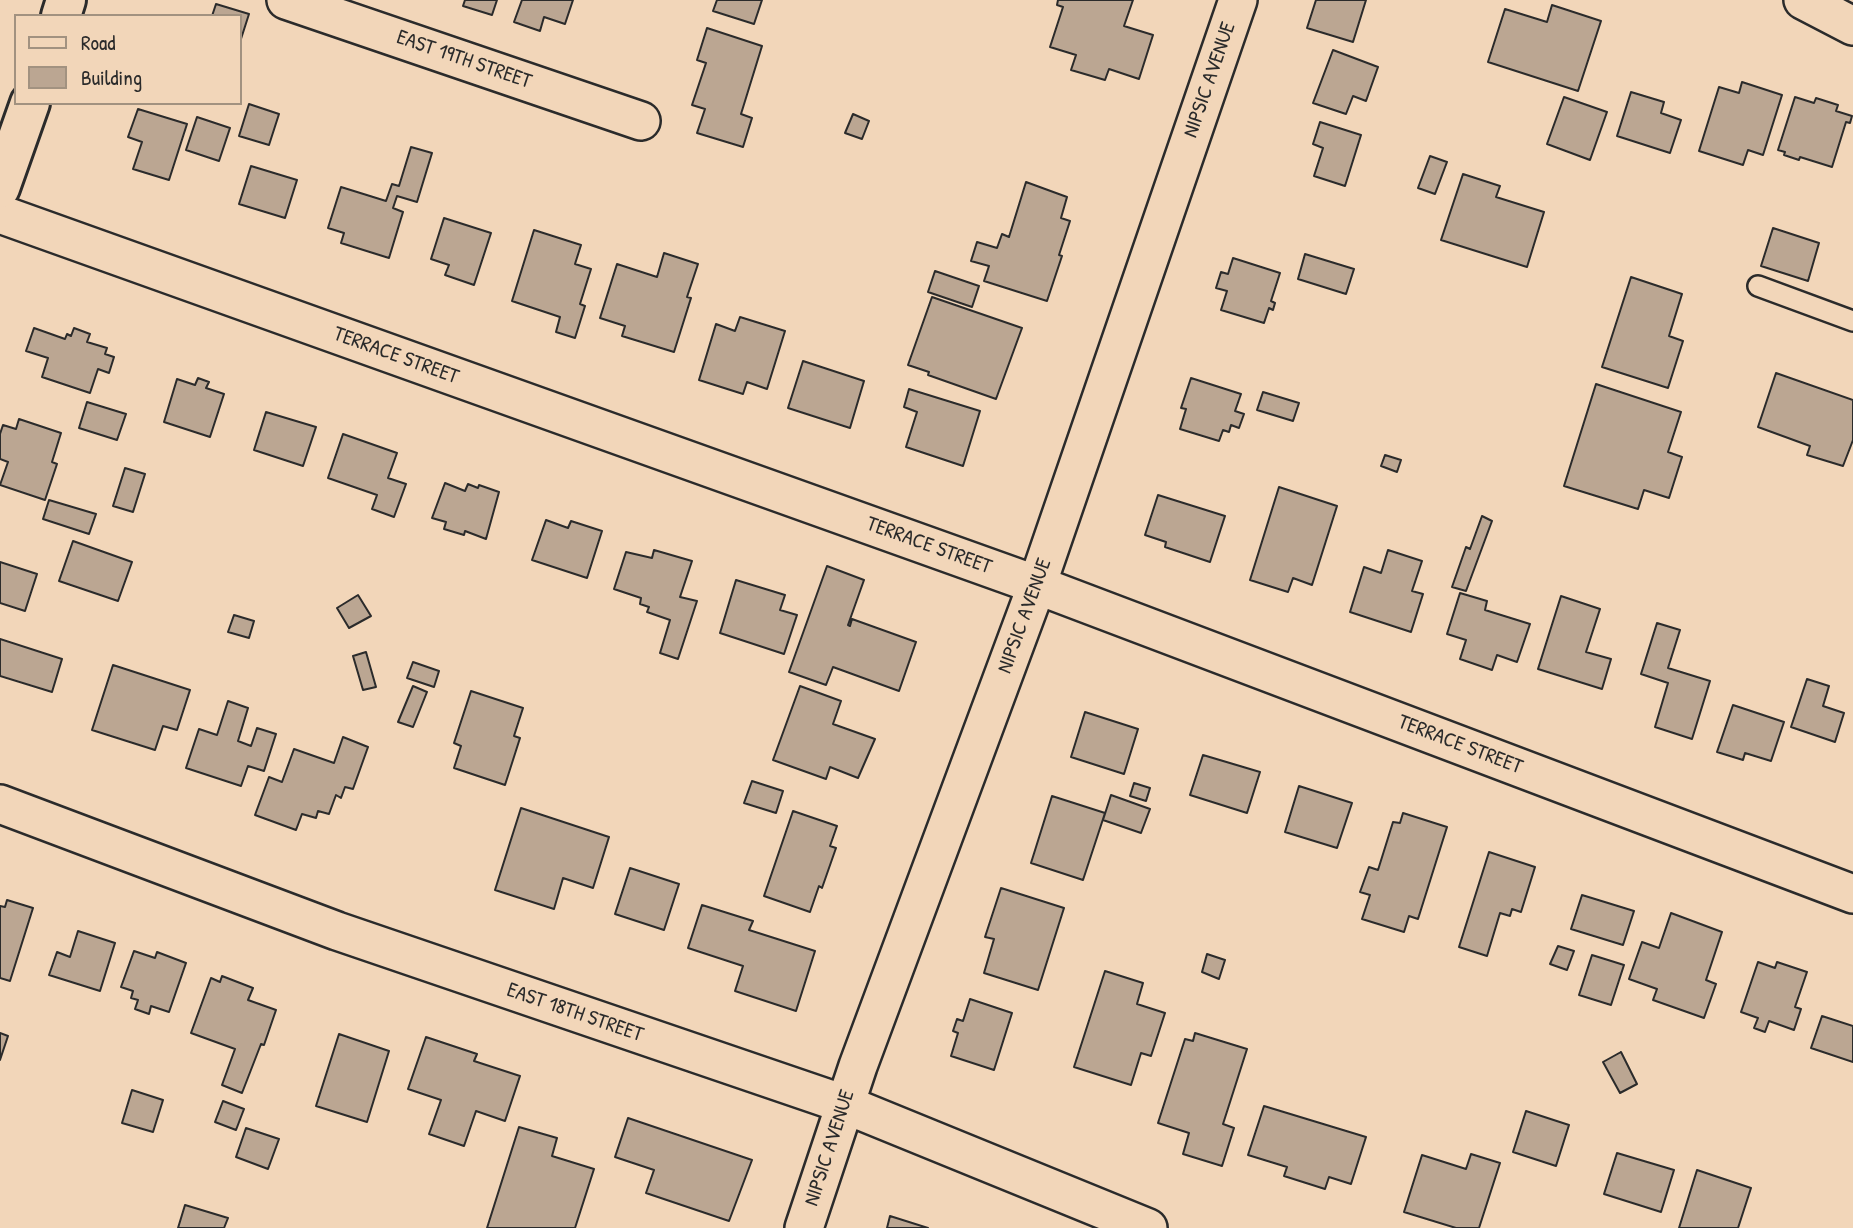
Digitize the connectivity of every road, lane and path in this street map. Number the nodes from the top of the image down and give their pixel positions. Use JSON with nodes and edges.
{"nodes":[{"id":1,"x":286,"y":0,"type":"edge"},
{"id":2,"x":1237,"y":0,"type":"edge"},
{"id":3,"x":1803,"y":0,"type":"edge"},
{"id":4,"x":1853,"y":26,"type":"edge"},
{"id":5,"x":29,"y":105,"type":"edge"},
{"id":6,"x":641,"y":121,"type":"dead end"},
{"id":7,"x":0,"y":188,"type":"edge"},
{"id":8,"x":0,"y":214,"type":"edge"},
{"id":9,"x":1758,"y":286,"type":"dead end"},
{"id":10,"x":1853,"y":321,"type":"edge"},
{"id":11,"x":1037,"y":585,"type":"junction"},
{"id":12,"x":0,"y":804,"type":"edge"},
{"id":13,"x":1853,"y":894,"type":"edge"},
{"id":14,"x":844,"y":1104,"type":"junction"},
{"id":15,"x":804,"y":1228,"type":"edge"},
{"id":16,"x":1148,"y":1228,"type":"edge"}],
"edges":[{"from":1,"to":6,"type":"street","name":"EAST 19TH STREET"},
{"from":2,"to":11,"type":"street","name":"NIPSIC AVENUE"},
{"from":3,"to":4,"type":"street"},
{"from":5,"to":7,"type":"main road"},
{"from":8,"to":11,"type":"street","name":"TERRACE STREET"},
{"from":9,"to":10,"type":"lane"},
{"from":11,"to":13,"type":"street","name":"TERRACE STREET"},
{"from":11,"to":14,"type":"street","name":"NIPSIC AVENUE"},
{"from":12,"to":14,"type":"street","name":"EAST 18TH STREET"},
{"from":14,"to":15,"type":"street","name":"NIPSIC AVENUE"},
{"from":14,"to":16,"type":"street","name":"EAST 18TH STREET"}]}
